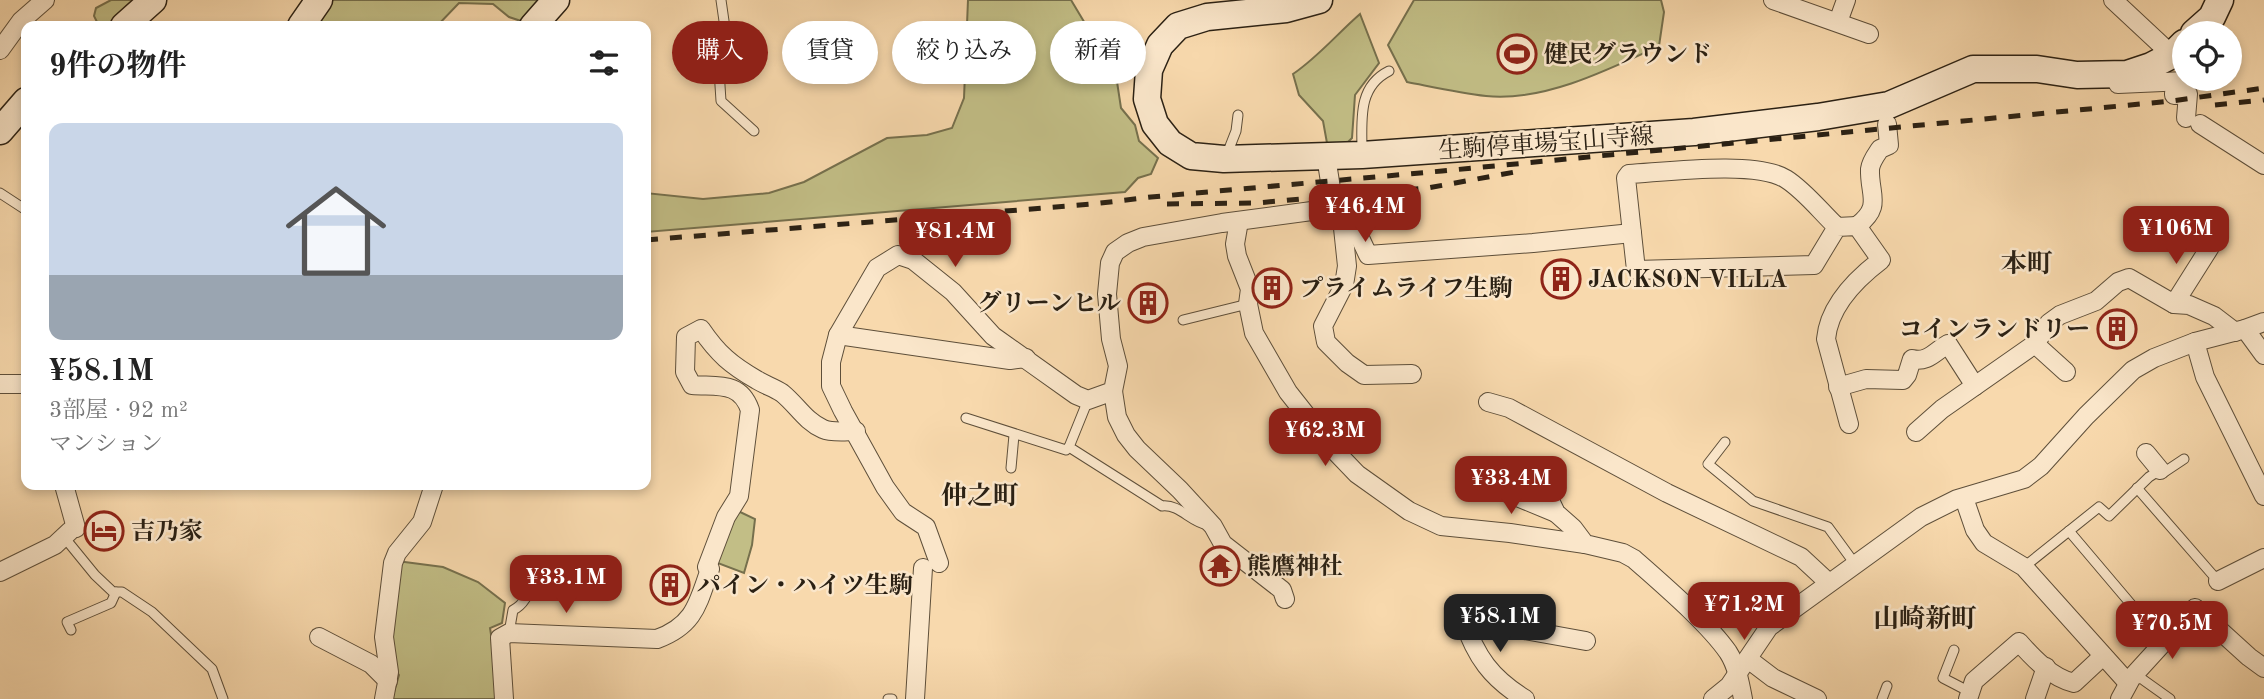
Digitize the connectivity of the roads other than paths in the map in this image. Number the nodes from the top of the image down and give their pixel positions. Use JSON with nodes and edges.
{"nodes":[{"id":1,"x":45,"y":0,"type":"edge"},
{"id":2,"x":153,"y":0,"type":"edge"},
{"id":3,"x":319,"y":0,"type":"edge"},
{"id":4,"x":556,"y":0,"type":"edge"},
{"id":5,"x":721,"y":0,"type":"edge"},
{"id":6,"x":1318,"y":0,"type":"edge"},
{"id":7,"x":1773,"y":0,"type":"edge"},
{"id":8,"x":1846,"y":0,"type":"edge"},
{"id":9,"x":2113,"y":0,"type":"edge"},
{"id":10,"x":2220,"y":0,"type":"edge"},
{"id":11,"x":130,"y":21,"type":"edge"},
{"id":12,"x":304,"y":21,"type":"edge"},
{"id":13,"x":537,"y":21,"type":"edge"},
{"id":14,"x":2206,"y":21,"type":"edge"},
{"id":15,"x":1838,"y":22,"type":"junction"},
{"id":16,"x":1868,"y":34,"type":"dead end"},
{"id":17,"x":2172,"y":44,"type":"edge"},
{"id":18,"x":0,"y":50,"type":"edge"},
{"id":19,"x":2172,"y":53,"type":"edge"},
{"id":20,"x":1390,"y":71,"type":"dead end"},
{"id":21,"x":2086,"y":85,"type":"dead end"},
{"id":22,"x":21,"y":107,"type":"edge"},
{"id":23,"x":1891,"y":112,"type":"junction"},
{"id":24,"x":1238,"y":115,"type":"dead end"},
{"id":25,"x":0,"y":131,"type":"edge"},
{"id":26,"x":754,"y":131,"type":"dead end"},
{"id":27,"x":1362,"y":155,"type":"junction"},
{"id":28,"x":1326,"y":156,"type":"junction"},
{"id":29,"x":1224,"y":159,"type":"junction"},
{"id":30,"x":2264,"y":165,"type":"edge"},
{"id":31,"x":0,"y":193,"type":"edge"},
{"id":32,"x":21,"y":207,"type":"edge"},
{"id":33,"x":1338,"y":209,"type":"junction"},
{"id":34,"x":1239,"y":221,"type":"junction"},
{"id":35,"x":1857,"y":226,"type":"junction"},
{"id":36,"x":1837,"y":227,"type":"junction"},
{"id":37,"x":1632,"y":233,"type":"junction"},
{"id":38,"x":2210,"y":247,"type":"dead end"},
{"id":39,"x":1248,"y":304,"type":"junction"},
{"id":40,"x":2174,"y":304,"type":"junction"},
{"id":41,"x":1183,"y":320,"type":"dead end"},
{"id":42,"x":2264,"y":322,"type":"edge"},
{"id":43,"x":2240,"y":330,"type":"junction"},
{"id":44,"x":838,"y":335,"type":"junction"},
{"id":45,"x":2195,"y":342,"type":"junction"},
{"id":46,"x":2035,"y":344,"type":"junction"},
{"id":47,"x":2264,"y":355,"type":"edge"},
{"id":48,"x":1026,"y":358,"type":"junction"},
{"id":49,"x":2066,"y":372,"type":"dead end"},
{"id":50,"x":1412,"y":374,"type":"dead end"},
{"id":51,"x":0,"y":384,"type":"edge"},
{"id":52,"x":21,"y":384,"type":"edge"},
{"id":53,"x":1975,"y":386,"type":"junction"},
{"id":54,"x":1838,"y":387,"type":"junction"},
{"id":55,"x":1112,"y":390,"type":"junction"},
{"id":56,"x":1088,"y":400,"type":"junction"},
{"id":57,"x":1488,"y":402,"type":"dead end"},
{"id":58,"x":966,"y":418,"type":"dead end"},
{"id":59,"x":1849,"y":425,"type":"dead end"},
{"id":60,"x":856,"y":431,"type":"junction"},
{"id":61,"x":1916,"y":432,"type":"dead end"},
{"id":62,"x":1014,"y":435,"type":"junction"},
{"id":63,"x":1725,"y":442,"type":"dead end"},
{"id":64,"x":1069,"y":447,"type":"junction"},
{"id":65,"x":2146,"y":453,"type":"dead end"},
{"id":66,"x":2184,"y":458,"type":"dead end"},
{"id":67,"x":1011,"y":468,"type":"dead end"},
{"id":68,"x":2160,"y":470,"type":"junction"},
{"id":69,"x":1481,"y":482,"type":"dead end"},
{"id":70,"x":2137,"y":488,"type":"junction"},
{"id":71,"x":65,"y":490,"type":"edge"},
{"id":72,"x":432,"y":490,"type":"edge"},
{"id":73,"x":1546,"y":492,"type":"dead end"},
{"id":74,"x":2264,"y":496,"type":"edge"},
{"id":75,"x":1964,"y":498,"type":"junction"},
{"id":76,"x":1556,"y":513,"type":"junction"},
{"id":77,"x":1213,"y":526,"type":"junction"},
{"id":78,"x":2069,"y":531,"type":"junction"},
{"id":79,"x":70,"y":532,"type":"junction"},
{"id":80,"x":1585,"y":544,"type":"junction"},
{"id":81,"x":2264,"y":558,"type":"edge"},
{"id":82,"x":1855,"y":564,"type":"junction"},
{"id":83,"x":541,"y":567,"type":"dead end"},
{"id":84,"x":2024,"y":567,"type":"junction"},
{"id":85,"x":0,"y":572,"type":"edge"},
{"id":86,"x":2218,"y":581,"type":"joint"},
{"id":87,"x":1829,"y":583,"type":"junction"},
{"id":88,"x":116,"y":592,"type":"junction"},
{"id":89,"x":1285,"y":599,"type":"dead end"},
{"id":90,"x":71,"y":630,"type":"dead end"},
{"id":91,"x":509,"y":633,"type":"junction"},
{"id":92,"x":318,"y":637,"type":"dead end"},
{"id":93,"x":1586,"y":641,"type":"dead end"},
{"id":94,"x":2163,"y":642,"type":"junction"},
{"id":95,"x":1954,"y":650,"type":"dead end"},
{"id":96,"x":2103,"y":656,"type":"junction"},
{"id":97,"x":2046,"y":667,"type":"junction"},
{"id":98,"x":2264,"y":668,"type":"edge"},
{"id":99,"x":1737,"y":679,"type":"edge"},
{"id":100,"x":388,"y":681,"type":"junction"},
{"id":101,"x":1887,"y":685,"type":"dead end"},
{"id":102,"x":2127,"y":686,"type":"edge"},
{"id":103,"x":1969,"y":695,"type":"edge"},
{"id":104,"x":223,"y":699,"type":"edge"},
{"id":105,"x":384,"y":699,"type":"edge"},
{"id":106,"x":504,"y":699,"type":"edge"},
{"id":107,"x":915,"y":699,"type":"edge"},
{"id":108,"x":1525,"y":699,"type":"edge"},
{"id":109,"x":1713,"y":699,"type":"edge"},
{"id":110,"x":1743,"y":699,"type":"edge"},
{"id":111,"x":1817,"y":699,"type":"edge"},
{"id":112,"x":1882,"y":699,"type":"edge"},
{"id":113,"x":2035,"y":699,"type":"edge"},
{"id":114,"x":2170,"y":699,"type":"edge"}],
"edges":[{"from":1,"to":18,"type":"street"},
{"from":2,"to":11,"type":"main road"},
{"from":3,"to":12,"type":"main road"},
{"from":4,"to":13,"type":"main road"},
{"from":5,"to":26,"type":"lane"},
{"from":6,"to":29,"type":"main road","name":"生駒停車場宝山寺線"},
{"from":7,"to":15,"type":"street"},
{"from":8,"to":15,"type":"street"},
{"from":9,"to":17,"type":"street"},
{"from":10,"to":14,"type":"main road"},
{"from":15,"to":16,"type":"street"},
{"from":19,"to":23,"type":"main road","name":"生駒停車場宝山寺線"},
{"from":20,"to":27,"type":"lane"},
{"from":21,"to":30,"type":"street"},
{"from":22,"to":25,"type":"main road"},
{"from":23,"to":27,"type":"main road","name":"生駒停車場宝山寺線"},
{"from":23,"to":35,"type":"street"},
{"from":24,"to":29,"type":"lane"},
{"from":27,"to":28,"type":"main road","name":"生駒停車場宝山寺線"},
{"from":28,"to":29,"type":"main road","name":"生駒停車場宝山寺線"},
{"from":28,"to":33,"type":"street"},
{"from":31,"to":32,"type":"lane"},
{"from":33,"to":34,"type":"street"},
{"from":33,"to":37,"type":"street"},
{"from":33,"to":50,"type":"street"},
{"from":34,"to":39,"type":"street"},
{"from":34,"to":55,"type":"street"},
{"from":35,"to":36,"type":"street"},
{"from":35,"to":54,"type":"street"},
{"from":36,"to":37,"type":"street"},
{"from":36,"to":37,"type":"street"},
{"from":38,"to":40,"type":"street"},
{"from":39,"to":41,"type":"lane"},
{"from":39,"to":80,"type":"street"},
{"from":40,"to":43,"type":"street"},
{"from":40,"to":46,"type":"street"},
{"from":42,"to":43,"type":"street"},
{"from":43,"to":45,"type":"street"},
{"from":43,"to":47,"type":"street"},
{"from":44,"to":48,"type":"street"},
{"from":44,"to":48,"type":"street"},
{"from":44,"to":60,"type":"street"},
{"from":45,"to":74,"type":"street"},
{"from":45,"to":75,"type":"street"},
{"from":46,"to":49,"type":"street"},
{"from":46,"to":53,"type":"street"},
{"from":48,"to":56,"type":"street"},
{"from":51,"to":52,"type":"street"},
{"from":53,"to":54,"type":"street"},
{"from":53,"to":61,"type":"street"},
{"from":54,"to":59,"type":"street"},
{"from":55,"to":56,"type":"street"},
{"from":55,"to":77,"type":"street"},
{"from":56,"to":64,"type":"lane"},
{"from":57,"to":87,"type":"street"},
{"from":58,"to":62,"type":"lane"},
{"from":60,"to":91,"type":"street"},
{"from":60,"to":107,"type":"street"},
{"from":62,"to":64,"type":"lane"},
{"from":62,"to":67,"type":"lane"},
{"from":63,"to":82,"type":"lane"},
{"from":64,"to":77,"type":"lane"},
{"from":65,"to":68,"type":"street"},
{"from":66,"to":68,"type":"lane"},
{"from":68,"to":70,"type":"lane"},
{"from":69,"to":76,"type":"street"},
{"from":70,"to":78,"type":"lane"},
{"from":70,"to":86,"type":"lane"},
{"from":71,"to":79,"type":"street"},
{"from":72,"to":100,"type":"street"},
{"from":73,"to":76,"type":"street"},
{"from":75,"to":82,"type":"street"},
{"from":75,"to":84,"type":"street"},
{"from":76,"to":80,"type":"street"},
{"from":77,"to":89,"type":"street"},
{"from":78,"to":84,"type":"lane"},
{"from":78,"to":94,"type":"lane"},
{"from":79,"to":85,"type":"street"},
{"from":79,"to":88,"type":"lane"},
{"from":80,"to":99,"type":"street"},
{"from":81,"to":86,"type":"street"},
{"from":82,"to":87,"type":"street"},
{"from":83,"to":91,"type":"lane"},
{"from":84,"to":96,"type":"street"},
{"from":87,"to":99,"type":"street"},
{"from":88,"to":90,"type":"lane"},
{"from":88,"to":104,"type":"lane"},
{"from":91,"to":106,"type":"street"},
{"from":92,"to":100,"type":"street"},
{"from":93,"to":108,"type":"street"},
{"from":94,"to":98,"type":"street"},
{"from":94,"to":102,"type":"street"},
{"from":95,"to":103,"type":"lane"},
{"from":96,"to":97,"type":"street"},
{"from":96,"to":102,"type":"street"},
{"from":97,"to":103,"type":"street"},
{"from":97,"to":113,"type":"street"},
{"from":99,"to":109,"type":"street"},
{"from":99,"to":110,"type":"street"},
{"from":99,"to":111,"type":"street"},
{"from":100,"to":105,"type":"street"},
{"from":101,"to":112,"type":"lane"},
{"from":102,"to":114,"type":"lane"}]}
